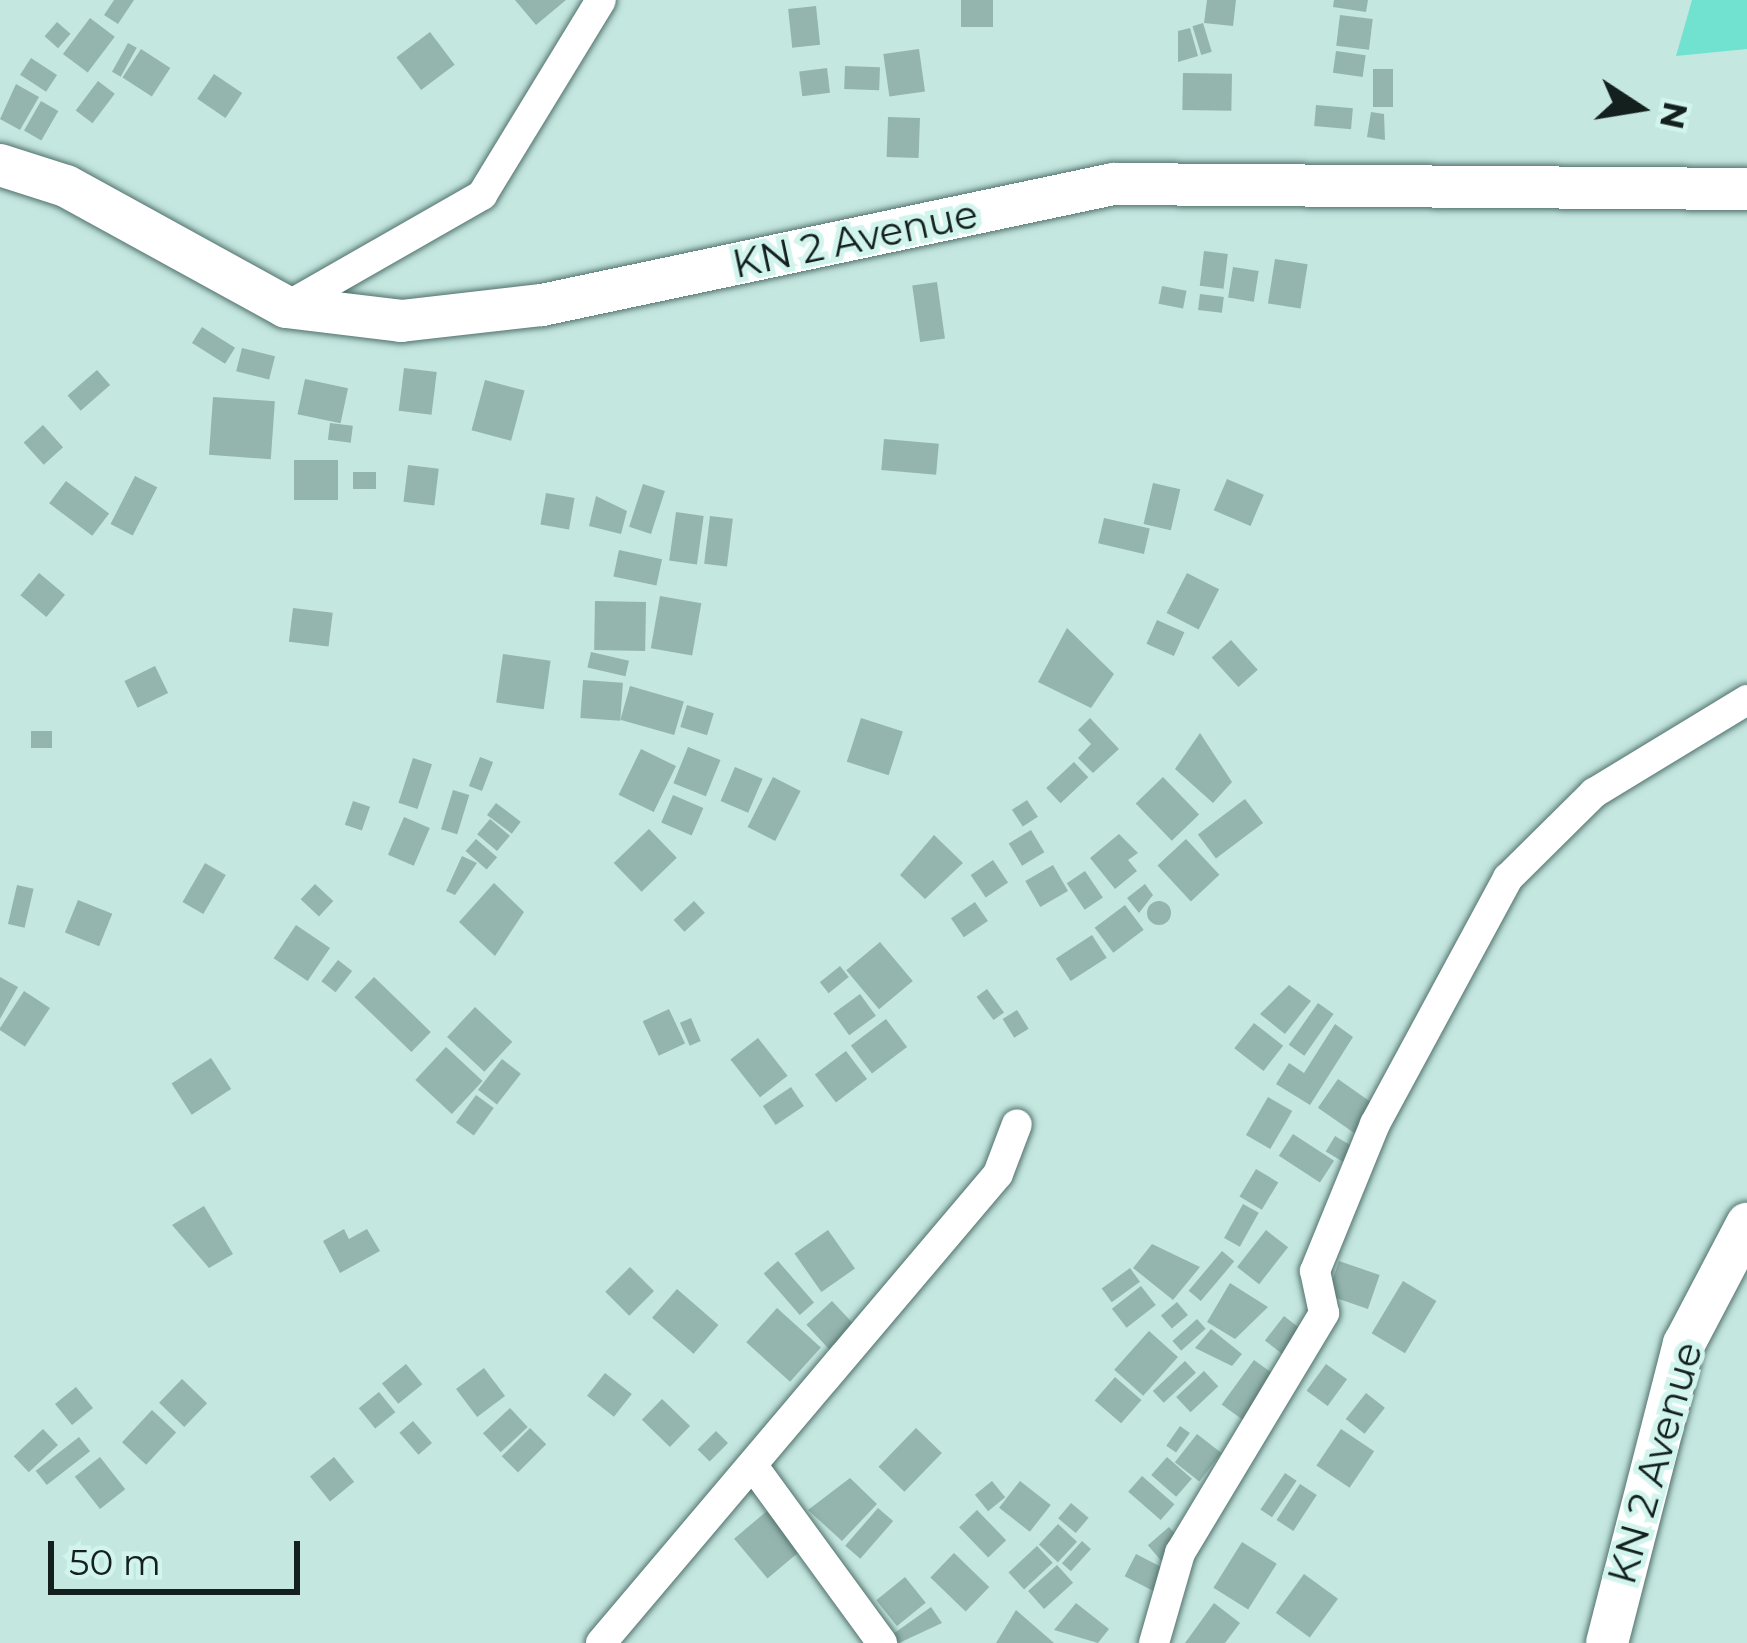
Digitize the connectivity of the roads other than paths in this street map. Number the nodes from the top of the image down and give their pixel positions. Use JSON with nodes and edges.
{"nodes":[{"id":1,"x":601,"y":0,"type":"edge"},
{"id":2,"x":0,"y":165,"type":"edge"},
{"id":3,"x":1747,"y":189,"type":"edge"},
{"id":4,"x":286,"y":307,"type":"junction"},
{"id":5,"x":1747,"y":700,"type":"edge"},
{"id":6,"x":1017,"y":1124,"type":"dead end"},
{"id":7,"x":1747,"y":1224,"type":"edge"},
{"id":8,"x":756,"y":1470,"type":"junction"},
{"id":9,"x":601,"y":1643,"type":"edge"},
{"id":10,"x":882,"y":1643,"type":"edge"},
{"id":11,"x":1154,"y":1643,"type":"edge"},
{"id":12,"x":1607,"y":1643,"type":"edge"}],
"edges":[{"from":1,"to":4,"type":"street"},
{"from":2,"to":4,"type":"main road","name":"KN 2 Avenue"},
{"from":3,"to":4,"type":"main road","name":"KN 2 Avenue"},
{"from":5,"to":11,"type":"street"},
{"from":6,"to":8,"type":"street"},
{"from":7,"to":12,"type":"main road","name":"KN 2 Avenue"},
{"from":8,"to":9,"type":"street"},
{"from":8,"to":10,"type":"street"}]}
